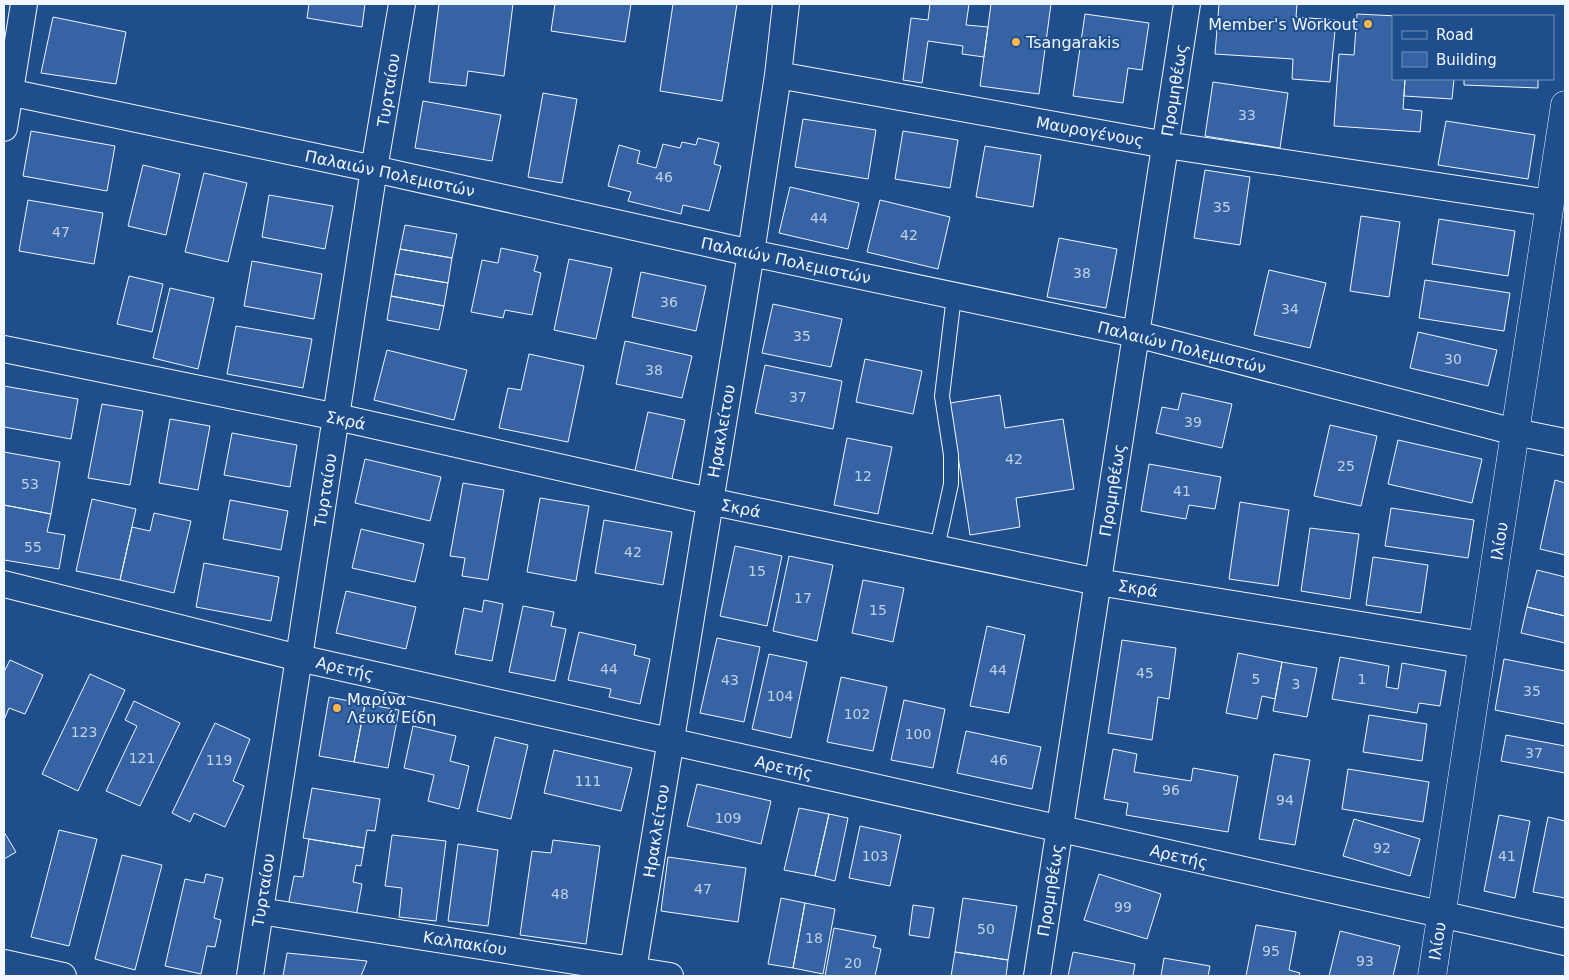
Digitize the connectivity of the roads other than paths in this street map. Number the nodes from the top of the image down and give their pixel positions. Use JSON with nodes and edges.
{"nodes":[{"id":1,"x":24,"y":4,"type":"edge"},
{"id":2,"x":402,"y":4,"type":"edge"},
{"id":3,"x":786,"y":4,"type":"edge"},
{"id":4,"x":1188,"y":4,"type":"edge"},
{"id":5,"x":778,"y":75,"type":"junction"},
{"id":6,"x":6,"y":92,"type":"edge"},
{"id":7,"x":1565,"y":105,"type":"edge"},
{"id":8,"x":4,"y":128,"type":"edge"},
{"id":9,"x":1166,"y":145,"type":"junction"},
{"id":10,"x":374,"y":169,"type":"junction"},
{"id":11,"x":1550,"y":203,"type":"junction"},
{"id":12,"x":751,"y":253,"type":"junction"},
{"id":13,"x":954,"y":296,"type":"junction"},
{"id":14,"x":1136,"y":334,"type":"junction"},
{"id":15,"x":4,"y":349,"type":"edge"},
{"id":16,"x":337,"y":417,"type":"junction"},
{"id":17,"x":1515,"y":432,"type":"junction"},
{"id":18,"x":1565,"y":442,"type":"edge"},
{"id":19,"x":710,"y":501,"type":"junction"},
{"id":20,"x":937,"y":548,"type":"junction"},
{"id":21,"x":1098,"y":582,"type":"junction"},
{"id":22,"x":4,"y":584,"type":"edge"},
{"id":23,"x":1483,"y":645,"type":"junction"},
{"id":24,"x":299,"y":658,"type":"junction"},
{"id":25,"x":670,"y":742,"type":"junction"},
{"id":26,"x":1060,"y":829,"type":"junction"},
{"id":27,"x":260,"y":911,"type":"junction"},
{"id":28,"x":1442,"y":915,"type":"junction"},
{"id":29,"x":1565,"y":942,"type":"edge"},
{"id":30,"x":4,"y":963,"type":"edge"},
{"id":31,"x":633,"y":973,"type":"edge"},
{"id":32,"x":64,"y":976,"type":"edge"},
{"id":33,"x":250,"y":976,"type":"edge"},
{"id":34,"x":670,"y":976,"type":"edge"},
{"id":35,"x":1037,"y":976,"type":"edge"},
{"id":36,"x":1432,"y":976,"type":"edge"}],
"edges":[{"from":1,"to":6,"type":"street"},
{"from":2,"to":10,"type":"street","name":"Τυρταίου"},
{"from":3,"to":5,"type":"street","name":"Ηρακλείτου"},
{"from":4,"to":9,"type":"street","name":"Προμηθέως"},
{"from":5,"to":9,"type":"street","name":"Μαυρογένους"},
{"from":5,"to":12,"type":"street","name":"Ηρακλείτου"},
{"from":6,"to":8,"type":"street"},
{"from":6,"to":10,"type":"street","name":"Παλαιών Πολεμιστών"},
{"from":7,"to":11,"type":"street","name":"Ιλίου"},
{"from":9,"to":11,"type":"street","name":"Μαυρογένους"},
{"from":9,"to":14,"type":"street","name":"Προμηθέως"},
{"from":10,"to":12,"type":"street","name":"Παλαιών Πολεμιστών"},
{"from":10,"to":16,"type":"street","name":"Τυρταίου"},
{"from":11,"to":17,"type":"street","name":"Ιλίου"},
{"from":12,"to":13,"type":"street","name":"Παλαιών Πολεμιστών"},
{"from":12,"to":19,"type":"street","name":"Ηρακλείτου"},
{"from":13,"to":14,"type":"street","name":"Παλαιών Πολεμιστών"},
{"from":13,"to":20,"type":"lane"},
{"from":14,"to":17,"type":"street","name":"Παλαιών Πολεμιστών"},
{"from":14,"to":21,"type":"street","name":"Προμηθέως"},
{"from":15,"to":16,"type":"street","name":"Σκρά"},
{"from":16,"to":19,"type":"street","name":"Σκρά"},
{"from":16,"to":24,"type":"street","name":"Τυρταίου"},
{"from":17,"to":18,"type":"street","name":"Παλαιών Πολεμιστών"},
{"from":17,"to":23,"type":"street","name":"Ιλίου"},
{"from":19,"to":20,"type":"street","name":"Σκρά"},
{"from":19,"to":25,"type":"street","name":"Ηρακλείτου"},
{"from":20,"to":21,"type":"street","name":"Σκρά"},
{"from":21,"to":23,"type":"street","name":"Σκρά"},
{"from":21,"to":26,"type":"street","name":"Προμηθέως"},
{"from":22,"to":24,"type":"street","name":"Αρετής"},
{"from":23,"to":28,"type":"street","name":"Ιλίου"},
{"from":24,"to":25,"type":"street","name":"Αρετής"},
{"from":24,"to":27,"type":"street","name":"Τυρταίου"},
{"from":25,"to":26,"type":"street","name":"Αρετής"},
{"from":25,"to":31,"type":"street","name":"Ηρακλείτου"},
{"from":26,"to":28,"type":"street","name":"Αρετής"},
{"from":26,"to":35,"type":"street","name":"Προμηθέως"},
{"from":27,"to":31,"type":"street","name":"Καλπακίου"},
{"from":27,"to":33,"type":"street","name":"Τυρταίου"},
{"from":28,"to":29,"type":"street","name":"Αρετής"},
{"from":28,"to":36,"type":"street","name":"Ιλίου"},
{"from":30,"to":32,"type":"street"},
{"from":31,"to":34,"type":"street","name":"Καλπακίου"}]}
